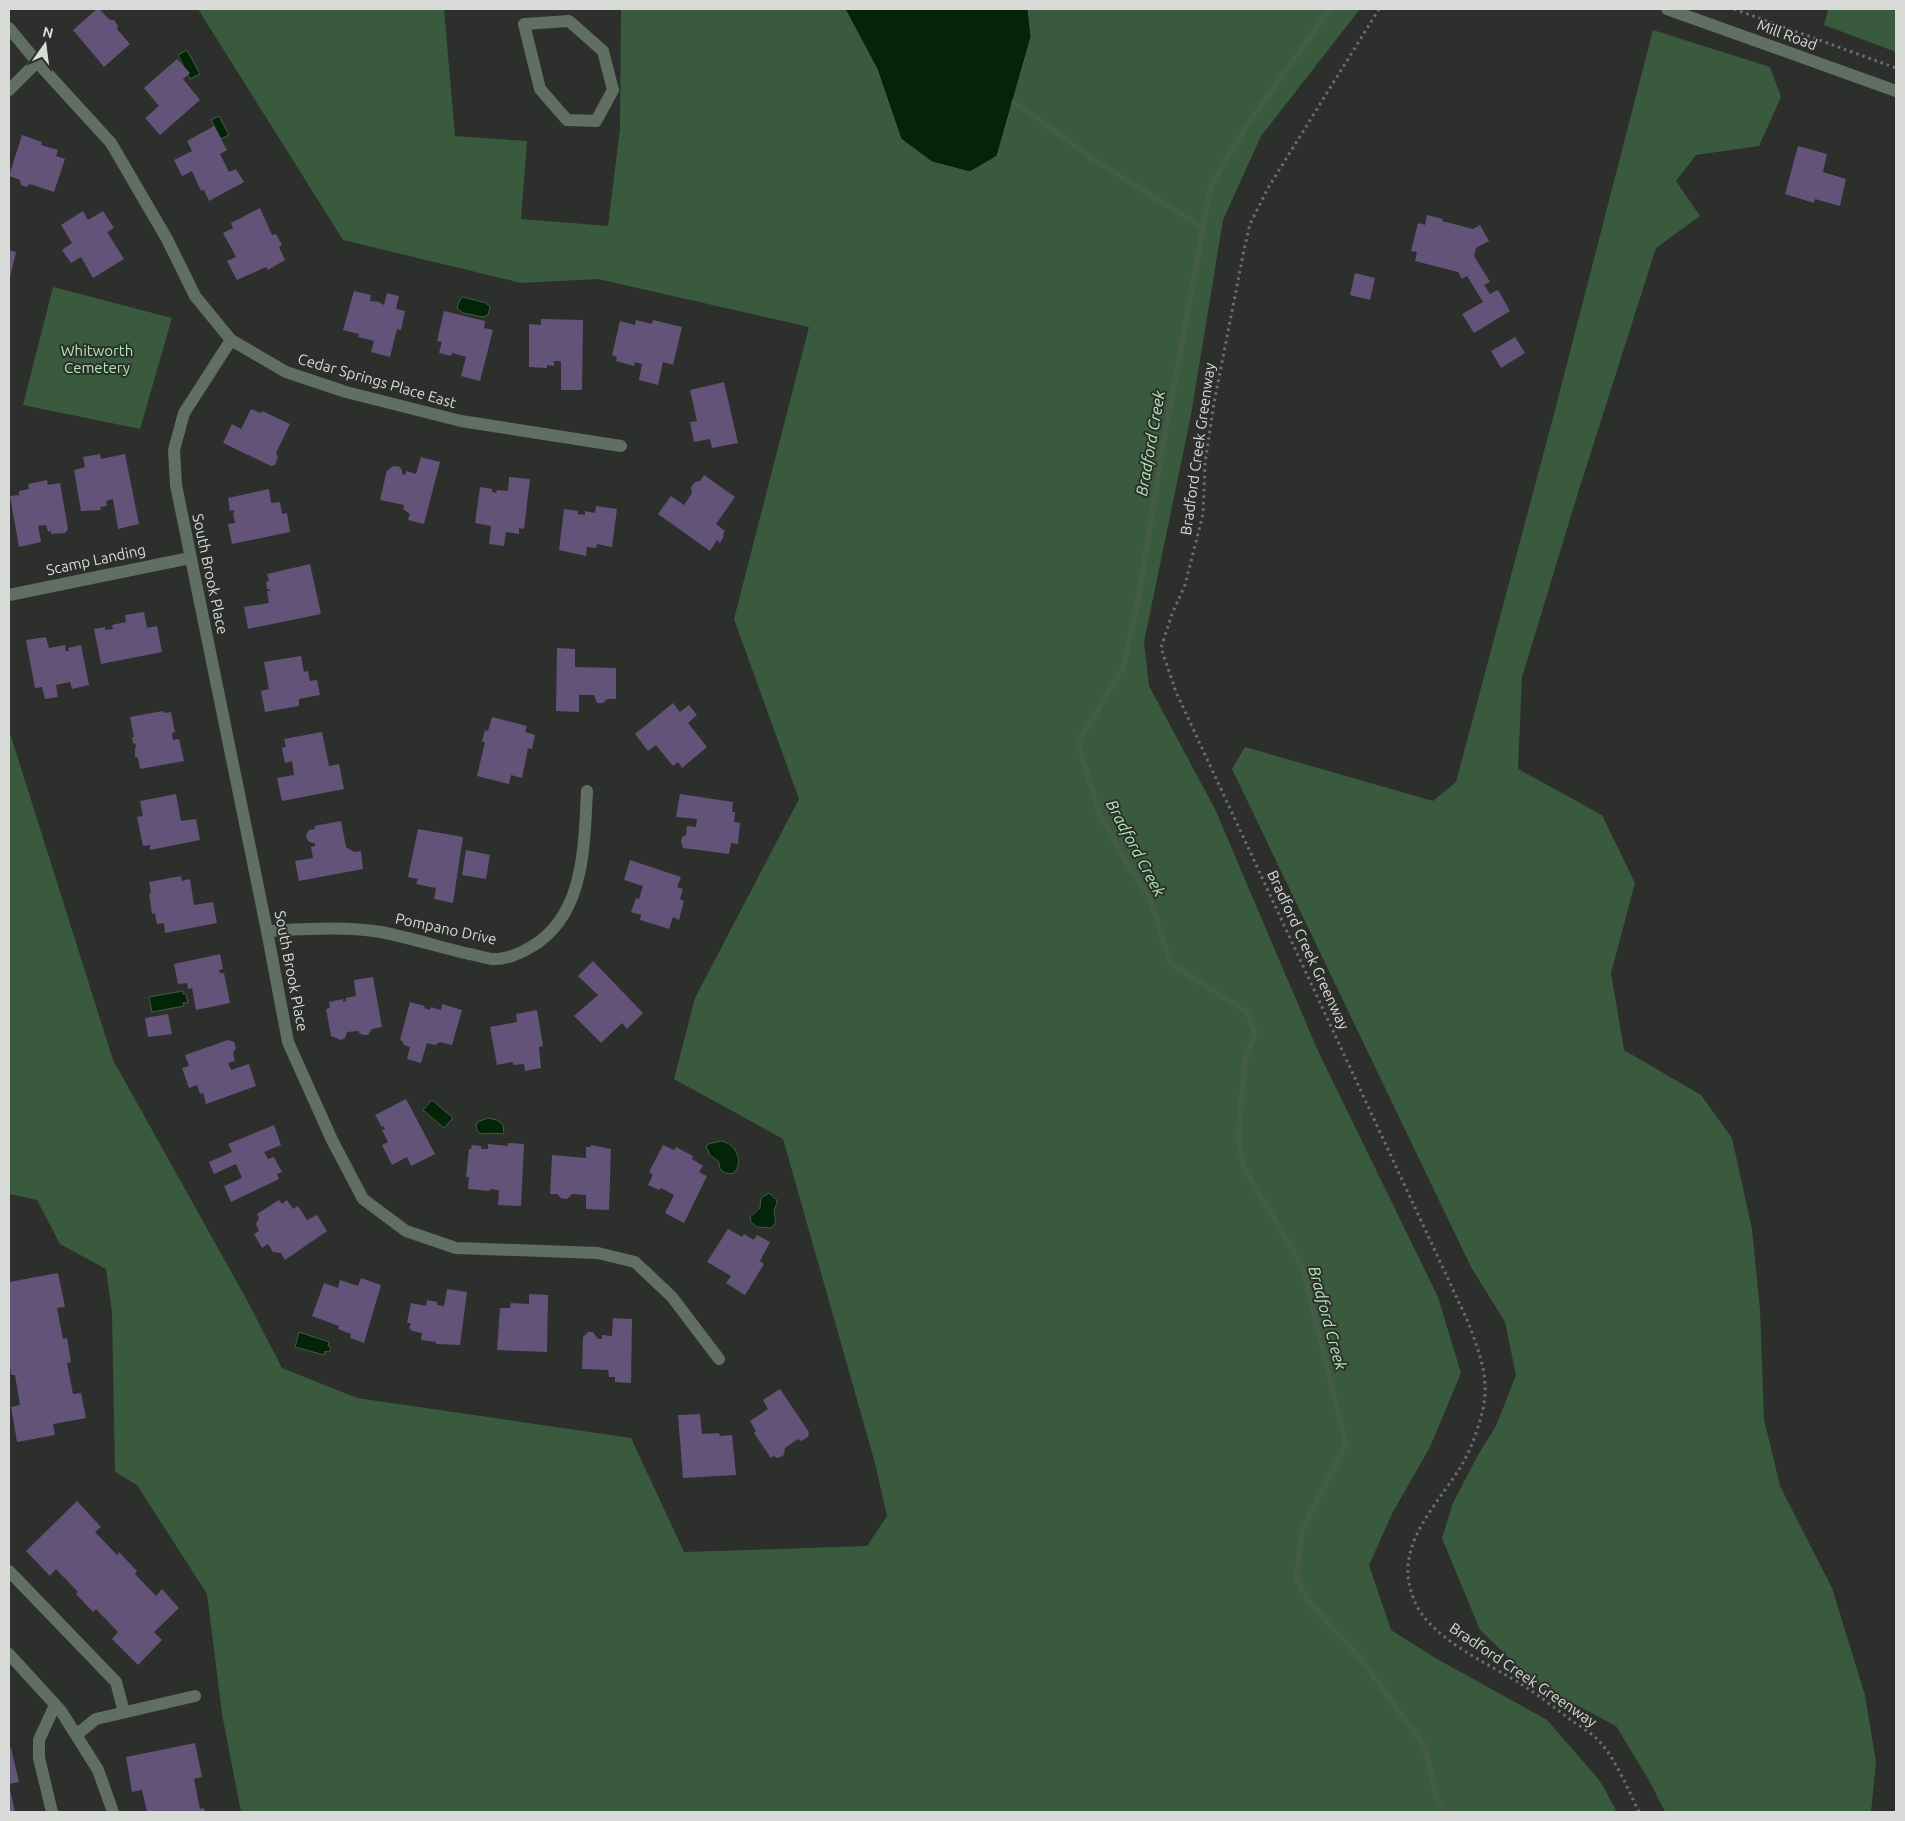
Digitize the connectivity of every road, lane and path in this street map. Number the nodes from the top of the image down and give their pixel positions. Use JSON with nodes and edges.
{"nodes":[{"id":1,"x":1379,"y":9,"type":"edge"},
{"id":2,"x":1666,"y":9,"type":"edge"},
{"id":3,"x":1734,"y":9,"type":"edge"},
{"id":4,"x":9,"y":28,"type":"edge"},
{"id":5,"x":37,"y":62,"type":"junction"},
{"id":6,"x":1896,"y":68,"type":"edge"},
{"id":7,"x":540,"y":89,"type":"joint"},
{"id":8,"x":9,"y":90,"type":"edge"},
{"id":9,"x":1896,"y":91,"type":"edge"},
{"id":10,"x":231,"y":340,"type":"junction"},
{"id":11,"x":621,"y":446,"type":"dead end"},
{"id":12,"x":190,"y":558,"type":"junction"},
{"id":13,"x":9,"y":595,"type":"edge"},
{"id":14,"x":586,"y":791,"type":"dead end"},
{"id":15,"x":268,"y":931,"type":"junction"},
{"id":16,"x":718,"y":1359,"type":"dead end"},
{"id":17,"x":9,"y":1571,"type":"edge"},
{"id":18,"x":9,"y":1654,"type":"edge"},
{"id":19,"x":195,"y":1696,"type":"dead end"},
{"id":20,"x":55,"y":1705,"type":"junction"},
{"id":21,"x":124,"y":1712,"type":"junction"},
{"id":22,"x":76,"y":1735,"type":"junction"},
{"id":23,"x":52,"y":1812,"type":"edge"},
{"id":24,"x":113,"y":1812,"type":"edge"},
{"id":25,"x":1639,"y":1812,"type":"edge"}],
"edges":[{"from":1,"to":25,"type":"path","name":"Bradford Creek Greenway"},
{"from":2,"to":9,"type":"street","name":"Mill Road"},
{"from":3,"to":6,"type":"path"},
{"from":4,"to":5,"type":"street","name":"Cedar Springs Place East"},
{"from":5,"to":8,"type":"street"},
{"from":5,"to":10,"type":"street","name":"Cedar Springs Place East"},
{"from":7,"to":7,"type":"street"},
{"from":10,"to":11,"type":"street","name":"Cedar Springs Place East"},
{"from":10,"to":12,"type":"street","name":"South Brook Place"},
{"from":12,"to":13,"type":"street","name":"Scamp Landing"},
{"from":12,"to":15,"type":"street","name":"South Brook Place"},
{"from":14,"to":15,"type":"street","name":"Pompano Drive"},
{"from":15,"to":16,"type":"street","name":"South Brook Place"},
{"from":17,"to":21,"type":"street"},
{"from":18,"to":20,"type":"street"},
{"from":19,"to":21,"type":"street"},
{"from":20,"to":22,"type":"street"},
{"from":20,"to":23,"type":"street"},
{"from":21,"to":22,"type":"street"},
{"from":22,"to":24,"type":"street"}]}
